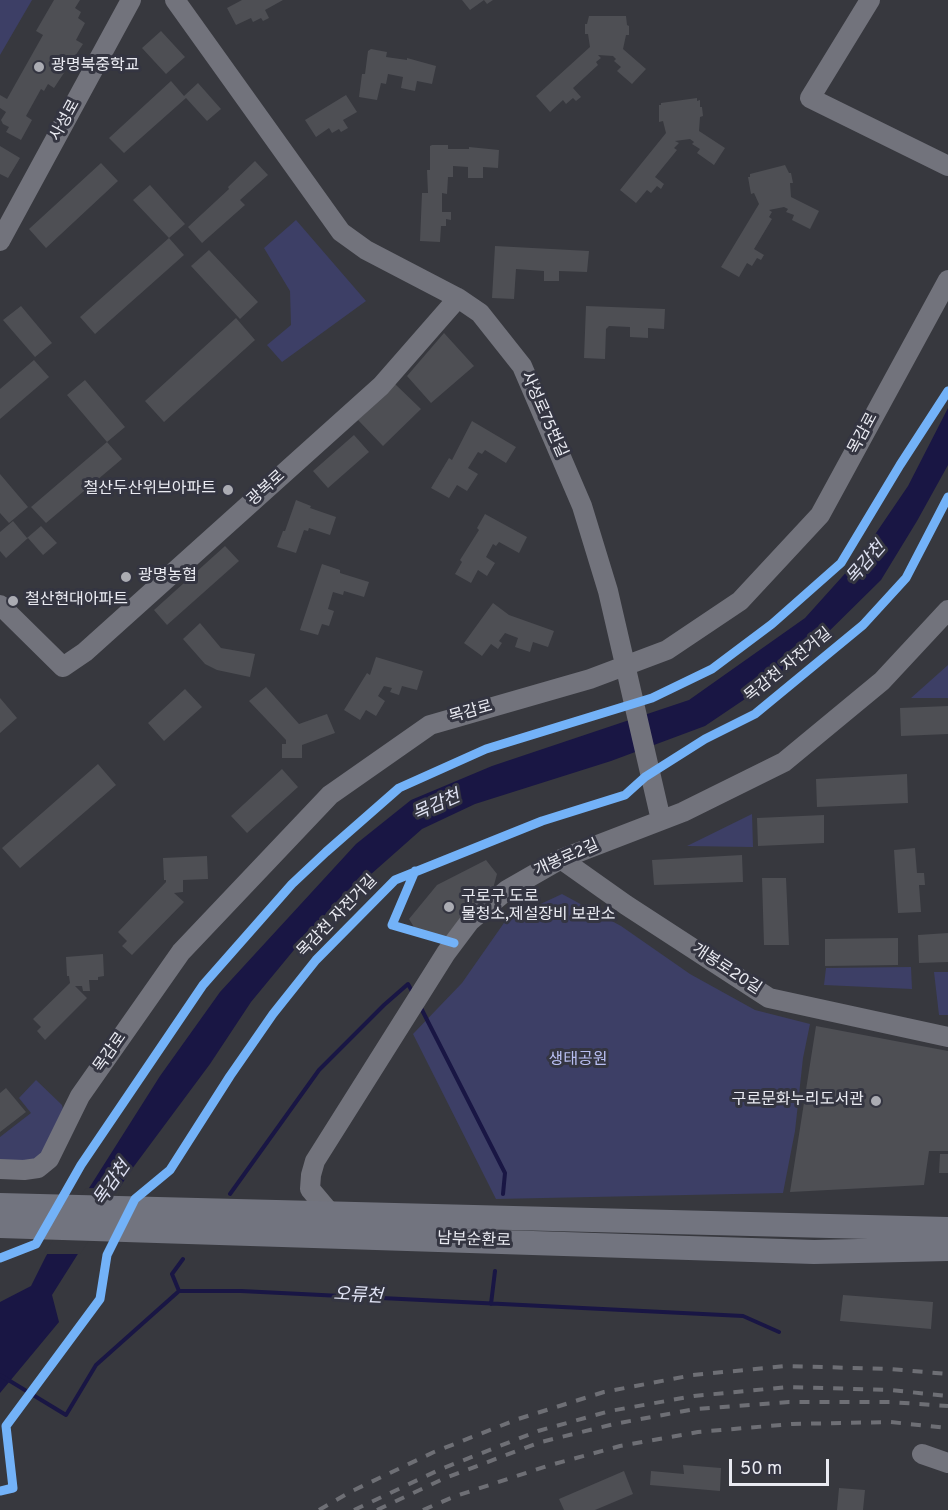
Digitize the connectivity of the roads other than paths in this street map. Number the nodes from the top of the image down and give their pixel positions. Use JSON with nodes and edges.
{"nodes":[{"id":1,"x":131,"y":0,"type":"edge"},
{"id":2,"x":175,"y":0,"type":"edge"},
{"id":3,"x":870,"y":0,"type":"edge"},
{"id":4,"x":948,"y":166,"type":"edge"},
{"id":5,"x":0,"y":241,"type":"edge"},
{"id":6,"x":948,"y":280,"type":"edge"},
{"id":7,"x":458,"y":298,"type":"junction"},
{"id":8,"x":0,"y":604,"type":"edge"},
{"id":9,"x":948,"y":610,"type":"edge"},
{"id":10,"x":626,"y":673,"type":"junction"},
{"id":11,"x":661,"y":820,"type":"junction"},
{"id":12,"x":561,"y":859,"type":"junction"},
{"id":13,"x":948,"y":1036,"type":"edge"},
{"id":14,"x":0,"y":1169,"type":"edge"},
{"id":15,"x":948,"y":1212,"type":"edge"},
{"id":16,"x":331,"y":1214,"type":"junction"},
{"id":17,"x":7,"y":1216,"type":"edge"},
{"id":18,"x":807,"y":1227,"type":"junction"},
{"id":19,"x":948,"y":1229,"type":"edge"},
{"id":20,"x":948,"y":1248,"type":"edge"},
{"id":21,"x":814,"y":1252,"type":"junction"},
{"id":22,"x":948,"y":1263,"type":"edge"},
{"id":23,"x":922,"y":1454,"type":"dead end"},
{"id":24,"x":948,"y":1463,"type":"edge"}],
"edges":[{"from":1,"to":5,"type":"street","name":"사성로"},
{"from":2,"to":7,"type":"street","name":"사성로75번길"},
{"from":3,"to":4,"type":"street"},
{"from":6,"to":10,"type":"street","name":"목감로"},
{"from":7,"to":8,"type":"street","name":"광복로"},
{"from":7,"to":10,"type":"street","name":"사성로75번길"},
{"from":9,"to":11,"type":"street","name":"개봉로2길"},
{"from":10,"to":11,"type":"street","name":"사성로75번길"},
{"from":10,"to":14,"type":"street","name":"목감로"},
{"from":11,"to":12,"type":"street","name":"개봉로2길"},
{"from":12,"to":13,"type":"street","name":"개봉로20길"},
{"from":12,"to":16,"type":"street","name":"개봉로2길"},
{"from":15,"to":18,"type":"main road"},
{"from":16,"to":17,"type":"main road","name":"남부순환로"},
{"from":16,"to":18,"type":"main road","name":"남부순환로"},
{"from":17,"to":21,"type":"main road","name":"남부순환로"},
{"from":18,"to":19,"type":"main road","name":"남부순환로"},
{"from":20,"to":21,"type":"main road","name":"남부순환로"},
{"from":21,"to":22,"type":"main road"},
{"from":23,"to":24,"type":"street"}]}
